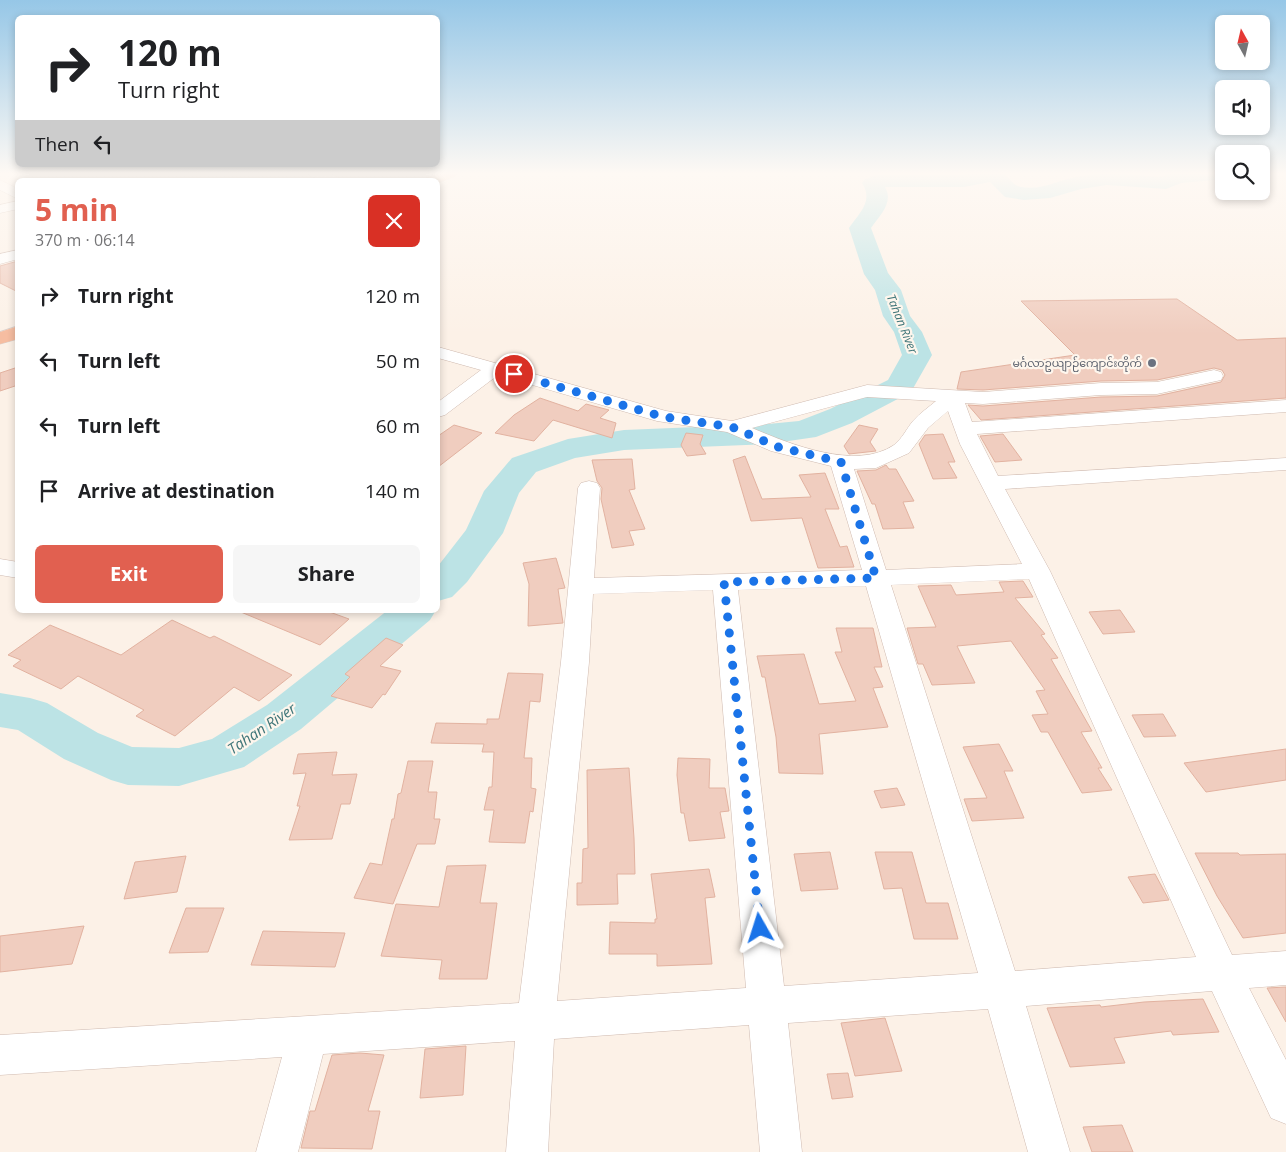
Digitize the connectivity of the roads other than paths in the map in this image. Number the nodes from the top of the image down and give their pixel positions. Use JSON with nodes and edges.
{"nodes":[{"id":1,"x":15,"y":255,"type":"edge"},
{"id":2,"x":0,"y":259,"type":"edge"},
{"id":3,"x":15,"y":333,"type":"edge"},
{"id":4,"x":0,"y":338,"type":"edge"},
{"id":5,"x":440,"y":353,"type":"edge"},
{"id":6,"x":495,"y":369,"type":"junction"},
{"id":7,"x":1214,"y":376,"type":"dead end"},
{"id":8,"x":953,"y":397,"type":"junction"},
{"id":9,"x":1286,"y":406,"type":"edge"},
{"id":10,"x":440,"y":410,"type":"edge"},
{"id":11,"x":732,"y":427,"type":"junction"},
{"id":12,"x":965,"y":430,"type":"junction"},
{"id":13,"x":841,"y":462,"type":"junction"},
{"id":14,"x":1286,"y":464,"type":"edge"},
{"id":15,"x":991,"y":483,"type":"junction"},
{"id":16,"x":589,"y":488,"type":"dead end"},
{"id":17,"x":0,"y":567,"type":"edge"},
{"id":18,"x":15,"y":570,"type":"edge"},
{"id":19,"x":1038,"y":571,"type":"junction"},
{"id":20,"x":876,"y":578,"type":"junction"},
{"id":21,"x":724,"y":582,"type":"junction"},
{"id":22,"x":582,"y":586,"type":"junction"},
{"id":23,"x":1286,"y":968,"type":"edge"},
{"id":24,"x":1222,"y":973,"type":"junction"},
{"id":25,"x":1002,"y":990,"type":"junction"},
{"id":26,"x":768,"y":1006,"type":"junction"},
{"id":27,"x":536,"y":1021,"type":"junction"},
{"id":28,"x":308,"y":1036,"type":"junction"},
{"id":29,"x":0,"y":1055,"type":"edge"},
{"id":30,"x":1286,"y":1103,"type":"edge"},
{"id":31,"x":277,"y":1152,"type":"edge"},
{"id":32,"x":527,"y":1152,"type":"edge"},
{"id":33,"x":781,"y":1152,"type":"edge"},
{"id":34,"x":1049,"y":1152,"type":"edge"}],
"edges":[{"from":1,"to":2,"type":"street"},
{"from":3,"to":4,"type":"highway"},
{"from":5,"to":6,"type":"street"},
{"from":6,"to":10,"type":"street"},
{"from":6,"to":11,"type":"street"},
{"from":7,"to":8,"type":"street"},
{"from":8,"to":11,"type":"street"},
{"from":8,"to":12,"type":"street"},
{"from":8,"to":13,"type":"street"},
{"from":9,"to":12,"type":"street"},
{"from":11,"to":13,"type":"street"},
{"from":12,"to":15,"type":"street"},
{"from":13,"to":20,"type":"street"},
{"from":14,"to":15,"type":"street"},
{"from":15,"to":19,"type":"street"},
{"from":16,"to":22,"type":"street"},
{"from":17,"to":18,"type":"street"},
{"from":19,"to":20,"type":"street"},
{"from":19,"to":24,"type":"street"},
{"from":20,"to":21,"type":"street"},
{"from":20,"to":25,"type":"street"},
{"from":21,"to":22,"type":"street"},
{"from":21,"to":26,"type":"street"},
{"from":22,"to":27,"type":"street"},
{"from":23,"to":24,"type":"street"},
{"from":24,"to":25,"type":"street"},
{"from":24,"to":30,"type":"street"},
{"from":25,"to":26,"type":"street"},
{"from":25,"to":34,"type":"street"},
{"from":26,"to":27,"type":"street"},
{"from":26,"to":33,"type":"street"},
{"from":27,"to":28,"type":"street"},
{"from":27,"to":32,"type":"street"},
{"from":28,"to":29,"type":"street"},
{"from":28,"to":31,"type":"street"}]}
